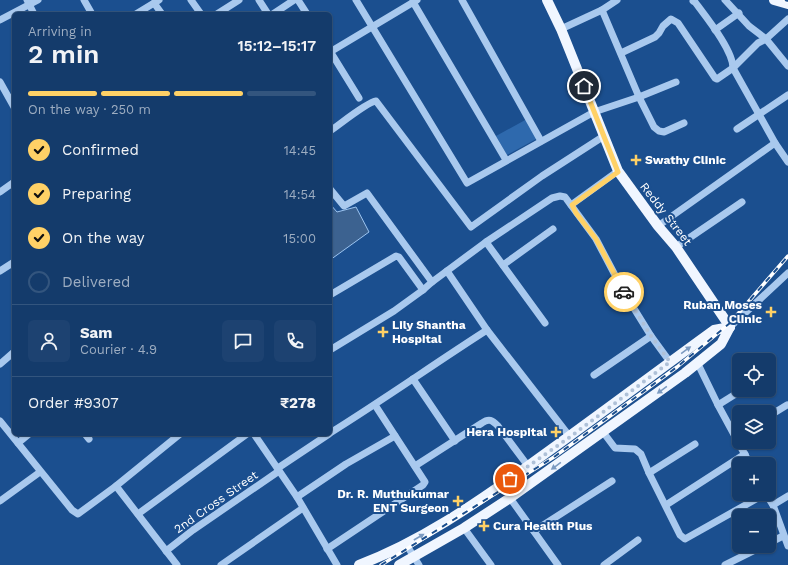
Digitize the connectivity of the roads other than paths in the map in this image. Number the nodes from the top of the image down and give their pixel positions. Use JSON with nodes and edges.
{"nodes":[{"id":1,"x":38,"y":0,"type":"edge"},
{"id":2,"x":84,"y":0,"type":"edge"},
{"id":3,"x":191,"y":0,"type":"edge"},
{"id":4,"x":239,"y":0,"type":"edge"},
{"id":5,"x":259,"y":0,"type":"edge"},
{"id":6,"x":294,"y":0,"type":"edge"},
{"id":7,"x":298,"y":0,"type":"edge"},
{"id":8,"x":356,"y":0,"type":"edge"},
{"id":9,"x":462,"y":0,"type":"edge"},
{"id":10,"x":547,"y":0,"type":"edge"},
{"id":11,"x":617,"y":0,"type":"edge"},
{"id":12,"x":725,"y":0,"type":"edge"},
{"id":13,"x":774,"y":0,"type":"edge"},
{"id":14,"x":157,"y":1,"type":"edge"},
{"id":15,"x":693,"y":1,"type":"edge"},
{"id":16,"x":28,"y":2,"type":"edge"},
{"id":17,"x":412,"y":2,"type":"edge"},
{"id":18,"x":788,"y":4,"type":"edge"},
{"id":19,"x":602,"y":10,"type":"junction"},
{"id":20,"x":12,"y":12,"type":"edge"},
{"id":21,"x":12,"y":12,"type":"edge"},
{"id":22,"x":33,"y":12,"type":"edge"},
{"id":23,"x":91,"y":12,"type":"edge"},
{"id":24,"x":139,"y":12,"type":"edge"},
{"id":25,"x":161,"y":12,"type":"edge"},
{"id":26,"x":200,"y":12,"type":"edge"},
{"id":27,"x":220,"y":12,"type":"edge"},
{"id":28,"x":267,"y":12,"type":"edge"},
{"id":29,"x":276,"y":12,"type":"edge"},
{"id":30,"x":306,"y":12,"type":"edge"},
{"id":31,"x":739,"y":14,"type":"junction"},
{"id":32,"x":788,"y":19,"type":"edge"},
{"id":33,"x":0,"y":20,"type":"edge"},
{"id":34,"x":373,"y":27,"type":"junction"},
{"id":35,"x":561,"y":29,"type":"junction"},
{"id":36,"x":715,"y":30,"type":"junction"},
{"id":37,"x":766,"y":38,"type":"junction"},
{"id":38,"x":332,"y":51,"type":"edge"},
{"id":39,"x":621,"y":53,"type":"junction"},
{"id":40,"x":332,"y":55,"type":"edge"},
{"id":41,"x":788,"y":66,"type":"edge"},
{"id":42,"x":733,"y":68,"type":"junction"},
{"id":43,"x":0,"y":82,"type":"edge"},
{"id":44,"x":676,"y":82,"type":"dead end"},
{"id":45,"x":788,"y":95,"type":"edge"},
{"id":46,"x":639,"y":97,"type":"junction"},
{"id":47,"x":359,"y":98,"type":"dead end"},
{"id":48,"x":12,"y":103,"type":"edge"},
{"id":49,"x":594,"y":112,"type":"junction"},
{"id":50,"x":760,"y":114,"type":"junction"},
{"id":51,"x":684,"y":123,"type":"dead end"},
{"id":52,"x":737,"y":129,"type":"dead end"},
{"id":53,"x":332,"y":130,"type":"edge"},
{"id":54,"x":604,"y":136,"type":"junction"},
{"id":55,"x":541,"y":141,"type":"junction"},
{"id":56,"x":775,"y":143,"type":"junction"},
{"id":57,"x":506,"y":160,"type":"junction"},
{"id":58,"x":788,"y":162,"type":"edge"},
{"id":59,"x":618,"y":172,"type":"junction"},
{"id":60,"x":12,"y":183,"type":"edge"},
{"id":61,"x":332,"y":191,"type":"edge"},
{"id":62,"x":0,"y":192,"type":"edge"},
{"id":63,"x":742,"y":202,"type":"dead end"},
{"id":64,"x":572,"y":205,"type":"junction"},
{"id":65,"x":658,"y":226,"type":"junction"},
{"id":66,"x":553,"y":229,"type":"dead end"},
{"id":67,"x":486,"y":242,"type":"junction"},
{"id":68,"x":676,"y":247,"type":"junction"},
{"id":69,"x":12,"y":263,"type":"edge"},
{"id":70,"x":503,"y":265,"type":"junction"},
{"id":71,"x":0,"y":271,"type":"edge"},
{"id":72,"x":447,"y":271,"type":"junction"},
{"id":73,"x":788,"y":273,"type":"edge"},
{"id":74,"x":432,"y":282,"type":"junction"},
{"id":75,"x":423,"y":290,"type":"junction"},
{"id":76,"x":332,"y":294,"type":"edge"},
{"id":77,"x":545,"y":323,"type":"dead end"},
{"id":78,"x":730,"y":327,"type":"junction"},
{"id":79,"x":487,"y":330,"type":"junction"},
{"id":80,"x":651,"y":336,"type":"junction"},
{"id":81,"x":332,"y":349,"type":"edge"},
{"id":82,"x":12,"y":355,"type":"edge"},
{"id":83,"x":670,"y":362,"type":"junction"},
{"id":84,"x":0,"y":364,"type":"edge"},
{"id":85,"x":698,"y":364,"type":"junction"},
{"id":86,"x":594,"y":375,"type":"dead end"},
{"id":87,"x":413,"y":379,"type":"junction"},
{"id":88,"x":732,"y":396,"type":"edge"},
{"id":89,"x":375,"y":405,"type":"junction"},
{"id":90,"x":718,"y":405,"type":"junction"},
{"id":91,"x":787,"y":405,"type":"edge"},
{"id":92,"x":776,"y":412,"type":"edge"},
{"id":93,"x":0,"y":421,"type":"edge"},
{"id":94,"x":732,"y":428,"type":"edge"},
{"id":95,"x":332,"y":432,"type":"edge"},
{"id":96,"x":603,"y":432,"type":"junction"},
{"id":97,"x":12,"y":436,"type":"edge"},
{"id":98,"x":12,"y":436,"type":"edge"},
{"id":99,"x":27,"y":436,"type":"edge"},
{"id":100,"x":178,"y":436,"type":"edge"},
{"id":101,"x":244,"y":436,"type":"edge"},
{"id":102,"x":255,"y":436,"type":"edge"},
{"id":103,"x":326,"y":436,"type":"edge"},
{"id":104,"x":395,"y":436,"type":"junction"},
{"id":105,"x":570,"y":437,"type":"junction"},
{"id":106,"x":454,"y":441,"type":"junction"},
{"id":107,"x":18,"y":443,"type":"junction"},
{"id":108,"x":695,"y":444,"type":"dead end"},
{"id":109,"x":743,"y":449,"type":"edge"},
{"id":110,"x":745,"y":454,"type":"junction"},
{"id":111,"x":746,"y":457,"type":"edge"},
{"id":112,"x":415,"y":466,"type":"junction"},
{"id":113,"x":528,"y":466,"type":"junction"},
{"id":114,"x":279,"y":469,"type":"junction"},
{"id":115,"x":40,"y":472,"type":"junction"},
{"id":116,"x":649,"y":473,"type":"junction"},
{"id":117,"x":612,"y":480,"type":"dead end"},
{"id":118,"x":116,"y":486,"type":"junction"},
{"id":119,"x":788,"y":496,"type":"edge"},
{"id":120,"x":297,"y":497,"type":"junction"},
{"id":121,"x":510,"y":498,"type":"junction"},
{"id":122,"x":0,"y":501,"type":"edge"},
{"id":123,"x":753,"y":501,"type":"edge"},
{"id":124,"x":770,"y":501,"type":"edge"},
{"id":125,"x":666,"y":505,"type":"junction"},
{"id":126,"x":773,"y":505,"type":"junction"},
{"id":127,"x":303,"y":508,"type":"junction"},
{"id":128,"x":138,"y":514,"type":"junction"},
{"id":129,"x":464,"y":528,"type":"junction"},
{"id":130,"x":534,"y":531,"type":"junction"},
{"id":131,"x":783,"y":536,"type":"junction"},
{"id":132,"x":638,"y":540,"type":"dead end"},
{"id":133,"x":776,"y":540,"type":"edge"},
{"id":134,"x":406,"y":544,"type":"junction"},
{"id":135,"x":788,"y":546,"type":"edge"},
{"id":136,"x":328,"y":549,"type":"junction"},
{"id":137,"x":166,"y":551,"type":"junction"},
{"id":138,"x":752,"y":553,"type":"edge"},
{"id":139,"x":416,"y":561,"type":"edge"},
{"id":140,"x":737,"y":562,"type":"edge"},
{"id":141,"x":178,"y":565,"type":"edge"},
{"id":142,"x":221,"y":565,"type":"edge"},
{"id":143,"x":337,"y":565,"type":"edge"},
{"id":144,"x":359,"y":565,"type":"edge"},
{"id":145,"x":399,"y":565,"type":"edge"},
{"id":146,"x":491,"y":565,"type":"edge"},
{"id":147,"x":558,"y":565,"type":"edge"},
{"id":148,"x":604,"y":565,"type":"edge"},
{"id":149,"x":725,"y":565,"type":"edge"}],
"edges":[{"from":1,"to":16,"type":"street"},
{"from":2,"to":23,"type":"street"},
{"from":3,"to":26,"type":"street"},
{"from":4,"to":27,"type":"street"},
{"from":5,"to":28,"type":"street"},
{"from":6,"to":29,"type":"street"},
{"from":7,"to":30,"type":"street"},
{"from":8,"to":34,"type":"street"},
{"from":9,"to":55,"type":"street"},
{"from":10,"to":35,"type":"main road","name":"Reddy Street"},
{"from":11,"to":19,"type":"street"},
{"from":12,"to":31,"type":"street"},
{"from":13,"to":18,"type":"main road"},
{"from":14,"to":24,"type":"street"},
{"from":14,"to":25,"type":"street"},
{"from":15,"to":36,"type":"street"},
{"from":16,"to":21,"type":"street"},
{"from":16,"to":22,"type":"street"},
{"from":17,"to":34,"type":"street"},
{"from":17,"to":57,"type":"street"},
{"from":19,"to":35,"type":"street"},
{"from":19,"to":39,"type":"street"},
{"from":20,"to":33,"type":"street"},
{"from":31,"to":36,"type":"street"},
{"from":31,"to":37,"type":"street"},
{"from":32,"to":37,"type":"street"},
{"from":34,"to":38,"type":"street"},
{"from":34,"to":57,"type":"street"},
{"from":35,"to":49,"type":"main road","name":"Reddy Street"},
{"from":36,"to":42,"type":"street"},
{"from":37,"to":41,"type":"street"},
{"from":37,"to":42,"type":"street"},
{"from":39,"to":42,"type":"street"},
{"from":39,"to":46,"type":"street"},
{"from":40,"to":47,"type":"street"},
{"from":42,"to":50,"type":"street"},
{"from":43,"to":48,"type":"street"},
{"from":44,"to":46,"type":"street"},
{"from":45,"to":50,"type":"street"},
{"from":46,"to":49,"type":"street"},
{"from":46,"to":51,"type":"street"},
{"from":49,"to":54,"type":"main road","name":"Reddy Street"},
{"from":49,"to":55,"type":"street"},
{"from":50,"to":52,"type":"street"},
{"from":50,"to":56,"type":"street"},
{"from":53,"to":54,"type":"street"},
{"from":54,"to":59,"type":"main road","name":"Reddy Street"},
{"from":55,"to":57,"type":"street"},
{"from":56,"to":58,"type":"street"},
{"from":56,"to":65,"type":"street"},
{"from":59,"to":64,"type":"street"},
{"from":59,"to":65,"type":"main road","name":"Reddy Street"},
{"from":60,"to":62,"type":"street"},
{"from":61,"to":74,"type":"street"},
{"from":63,"to":68,"type":"street"},
{"from":64,"to":67,"type":"street"},
{"from":64,"to":80,"type":"street"},
{"from":65,"to":68,"type":"main road","name":"Reddy Street"},
{"from":66,"to":70,"type":"street"},
{"from":67,"to":70,"type":"street"},
{"from":67,"to":72,"type":"street"},
{"from":68,"to":78,"type":"main road","name":"Reddy Street"},
{"from":69,"to":71,"type":"street"},
{"from":70,"to":77,"type":"street"},
{"from":72,"to":74,"type":"street"},
{"from":72,"to":79,"type":"street"},
{"from":73,"to":78,"type":"street"},
{"from":74,"to":75,"type":"street"},
{"from":75,"to":76,"type":"street"},
{"from":75,"to":81,"type":"street"},
{"from":83,"to":78,"type":"main road","one_way":true},
{"from":78,"to":85,"type":"main road"},
{"from":79,"to":87,"type":"street","name":"2nd Cross Street"},
{"from":79,"to":105,"type":"street"},
{"from":80,"to":83,"type":"street"},
{"from":80,"to":86,"type":"street"},
{"from":82,"to":84,"type":"street"},
{"from":83,"to":105,"type":"main road"},
{"from":85,"to":90,"type":"street"},
{"from":85,"to":96,"type":"main road","one_way":true},
{"from":87,"to":89,"type":"street","name":"2nd Cross Street"},
{"from":87,"to":106,"type":"street"},
{"from":88,"to":90,"type":"street"},
{"from":89,"to":95,"type":"street","name":"2nd Cross Street"},
{"from":89,"to":104,"type":"street"},
{"from":90,"to":94,"type":"street"},
{"from":91,"to":92,"type":"street"},
{"from":93,"to":98,"type":"street"},
{"from":96,"to":116,"type":"street"},
{"from":96,"to":121,"type":"main road","one_way":true},
{"from":97,"to":107,"type":"street"},
{"from":99,"to":107,"type":"street"},
{"from":100,"to":118,"type":"street"},
{"from":101,"to":128,"type":"street"},
{"from":102,"to":114,"type":"street"},
{"from":103,"to":114,"type":"street","name":"2nd Cross Street"},
{"from":104,"to":112,"type":"street"},
{"from":104,"to":120,"type":"street"},
{"from":105,"to":113,"type":"main road"},
{"from":106,"to":112,"type":"street"},
{"from":106,"to":113,"type":"street"},
{"from":107,"to":115,"type":"street"},
{"from":108,"to":116,"type":"street"},
{"from":109,"to":110,"type":"street"},
{"from":110,"to":111,"type":"street"},
{"from":110,"to":125,"type":"street"},
{"from":112,"to":136,"type":"street"},
{"from":134,"to":113,"type":"main road","one_way":true},
{"from":114,"to":120,"type":"street"},
{"from":114,"to":137,"type":"street","name":"2nd Cross Street"},
{"from":115,"to":118,"type":"street"},
{"from":115,"to":122,"type":"street"},
{"from":116,"to":125,"type":"street"},
{"from":117,"to":130,"type":"street"},
{"from":118,"to":128,"type":"street"},
{"from":119,"to":126,"type":"street"},
{"from":120,"to":127,"type":"street"},
{"from":121,"to":129,"type":"main road"},
{"from":121,"to":130,"type":"street"},
{"from":123,"to":125,"type":"street"},
{"from":124,"to":126,"type":"street"},
{"from":126,"to":131,"type":"street"},
{"from":127,"to":136,"type":"street"},
{"from":127,"to":142,"type":"street"},
{"from":128,"to":137,"type":"street"},
{"from":129,"to":139,"type":"main road"},
{"from":129,"to":146,"type":"street"},
{"from":130,"to":147,"type":"street"},
{"from":131,"to":133,"type":"street"},
{"from":131,"to":135,"type":"street"},
{"from":132,"to":148,"type":"street"},
{"from":134,"to":139,"type":"street"},
{"from":134,"to":144,"type":"main road"},
{"from":136,"to":143,"type":"street"},
{"from":137,"to":141,"type":"street"},
{"from":138,"to":140,"type":"street"},
{"from":139,"to":145,"type":"main road"},
{"from":140,"to":149,"type":"street"}]}
